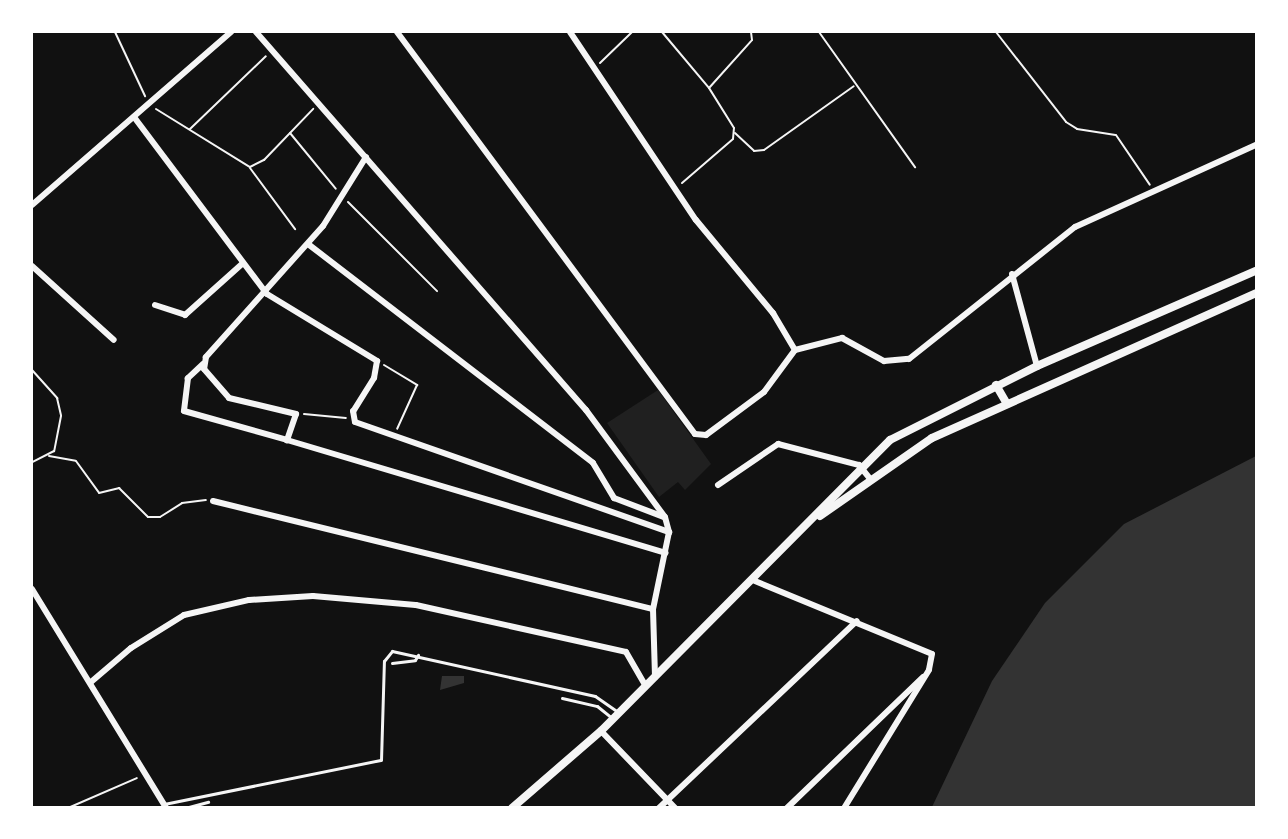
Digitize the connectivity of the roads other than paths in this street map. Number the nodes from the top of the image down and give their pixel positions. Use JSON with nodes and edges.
{"nodes":[{"id":1,"x":231,"y":32,"type":"edge"},
{"id":2,"x":256,"y":32,"type":"edge"},
{"id":3,"x":397,"y":32,"type":"edge"},
{"id":4,"x":570,"y":32,"type":"edge"},
{"id":5,"x":134,"y":117,"type":"junction"},
{"id":6,"x":1257,"y":145,"type":"edge"},
{"id":7,"x":366,"y":157,"type":"junction"},
{"id":8,"x":32,"y":205,"type":"edge"},
{"id":9,"x":308,"y":244,"type":"junction"},
{"id":10,"x":243,"y":263,"type":"junction"},
{"id":11,"x":32,"y":266,"type":"edge"},
{"id":12,"x":1257,"y":271,"type":"edge"},
{"id":13,"x":1012,"y":274,"type":"junction"},
{"id":14,"x":1257,"y":292,"type":"edge"},
{"id":15,"x":267,"y":294,"type":"junction"},
{"id":16,"x":155,"y":305,"type":"dead end"},
{"id":17,"x":114,"y":340,"type":"dead end"},
{"id":18,"x":795,"y":350,"type":"junction"},
{"id":19,"x":203,"y":364,"type":"junction"},
{"id":20,"x":1037,"y":366,"type":"junction"},
{"id":21,"x":996,"y":385,"type":"junction"},
{"id":22,"x":1007,"y":404,"type":"junction"},
{"id":23,"x":287,"y":441,"type":"junction"},
{"id":24,"x":859,"y":465,"type":"junction"},
{"id":25,"x":871,"y":480,"type":"junction"},
{"id":26,"x":718,"y":485,"type":"dead end"},
{"id":27,"x":213,"y":501,"type":"road end"},
{"id":28,"x":664,"y":517,"type":"junction"},
{"id":29,"x":810,"y":524,"type":"junction"},
{"id":30,"x":669,"y":532,"type":"junction"},
{"id":31,"x":666,"y":553,"type":"junction"},
{"id":32,"x":755,"y":581,"type":"junction"},
{"id":33,"x":32,"y":589,"type":"edge"},
{"id":34,"x":654,"y":609,"type":"junction"},
{"id":35,"x":857,"y":621,"type":"junction"},
{"id":36,"x":418,"y":655,"type":"junction"},
{"id":37,"x":392,"y":663,"type":"dead end"},
{"id":38,"x":929,"y":670,"type":"junction"},
{"id":39,"x":656,"y":678,"type":"junction"},
{"id":40,"x":91,"y":682,"type":"junction"},
{"id":41,"x":646,"y":686,"type":"junction"},
{"id":42,"x":561,"y":698,"type":"dead end"},
{"id":43,"x":616,"y":716,"type":"junction"},
{"id":44,"x":601,"y":731,"type":"junction"},
{"id":45,"x":668,"y":799,"type":"junction"},
{"id":46,"x":208,"y":802,"type":"dead end"},
{"id":47,"x":165,"y":806,"type":"edge"},
{"id":48,"x":184,"y":807,"type":"edge"},
{"id":49,"x":512,"y":807,"type":"edge"},
{"id":50,"x":659,"y":807,"type":"edge"},
{"id":51,"x":675,"y":807,"type":"edge"},
{"id":52,"x":787,"y":807,"type":"edge"},
{"id":53,"x":844,"y":807,"type":"edge"}],
"edges":[{"from":1,"to":5,"type":"street"},
{"from":2,"to":7,"type":"street"},
{"from":3,"to":18,"type":"street"},
{"from":4,"to":18,"type":"street"},
{"from":5,"to":8,"type":"street"},
{"from":5,"to":10,"type":"street"},
{"from":6,"to":13,"type":"street"},
{"from":7,"to":9,"type":"street"},
{"from":7,"to":28,"type":"street"},
{"from":9,"to":15,"type":"street"},
{"from":9,"to":28,"type":"street"},
{"from":10,"to":15,"type":"street"},
{"from":10,"to":16,"type":"street"},
{"from":11,"to":17,"type":"street"},
{"from":12,"to":20,"type":"street"},
{"from":13,"to":18,"type":"street"},
{"from":13,"to":20,"type":"street"},
{"from":14,"to":22,"type":"street"},
{"from":15,"to":19,"type":"street"},
{"from":15,"to":30,"type":"street"},
{"from":19,"to":23,"type":"street"},
{"from":19,"to":23,"type":"street"},
{"from":20,"to":21,"type":"street"},
{"from":21,"to":22,"type":"street"},
{"from":21,"to":24,"type":"street"},
{"from":22,"to":25,"type":"street"},
{"from":23,"to":31,"type":"street"},
{"from":24,"to":25,"type":"street"},
{"from":24,"to":26,"type":"street"},
{"from":24,"to":29,"type":"street"},
{"from":25,"to":29,"type":"street"},
{"from":27,"to":34,"type":"street"},
{"from":28,"to":30,"type":"street"},
{"from":29,"to":32,"type":"street"},
{"from":30,"to":31,"type":"street"},
{"from":31,"to":34,"type":"street"},
{"from":32,"to":35,"type":"street"},
{"from":32,"to":39,"type":"street"},
{"from":33,"to":40,"type":"street"},
{"from":34,"to":39,"type":"street"},
{"from":35,"to":38,"type":"street"},
{"from":35,"to":45,"type":"street"},
{"from":36,"to":37,"type":"lane"},
{"from":36,"to":43,"type":"lane"},
{"from":36,"to":47,"type":"lane"},
{"from":38,"to":52,"type":"street"},
{"from":38,"to":53,"type":"street"},
{"from":39,"to":41,"type":"street"},
{"from":40,"to":41,"type":"street"},
{"from":40,"to":47,"type":"street"},
{"from":41,"to":43,"type":"street"},
{"from":42,"to":43,"type":"lane"},
{"from":43,"to":44,"type":"street"},
{"from":44,"to":45,"type":"street"},
{"from":44,"to":49,"type":"street"},
{"from":45,"to":50,"type":"street"},
{"from":45,"to":51,"type":"street"},
{"from":46,"to":48,"type":"lane"}]}
